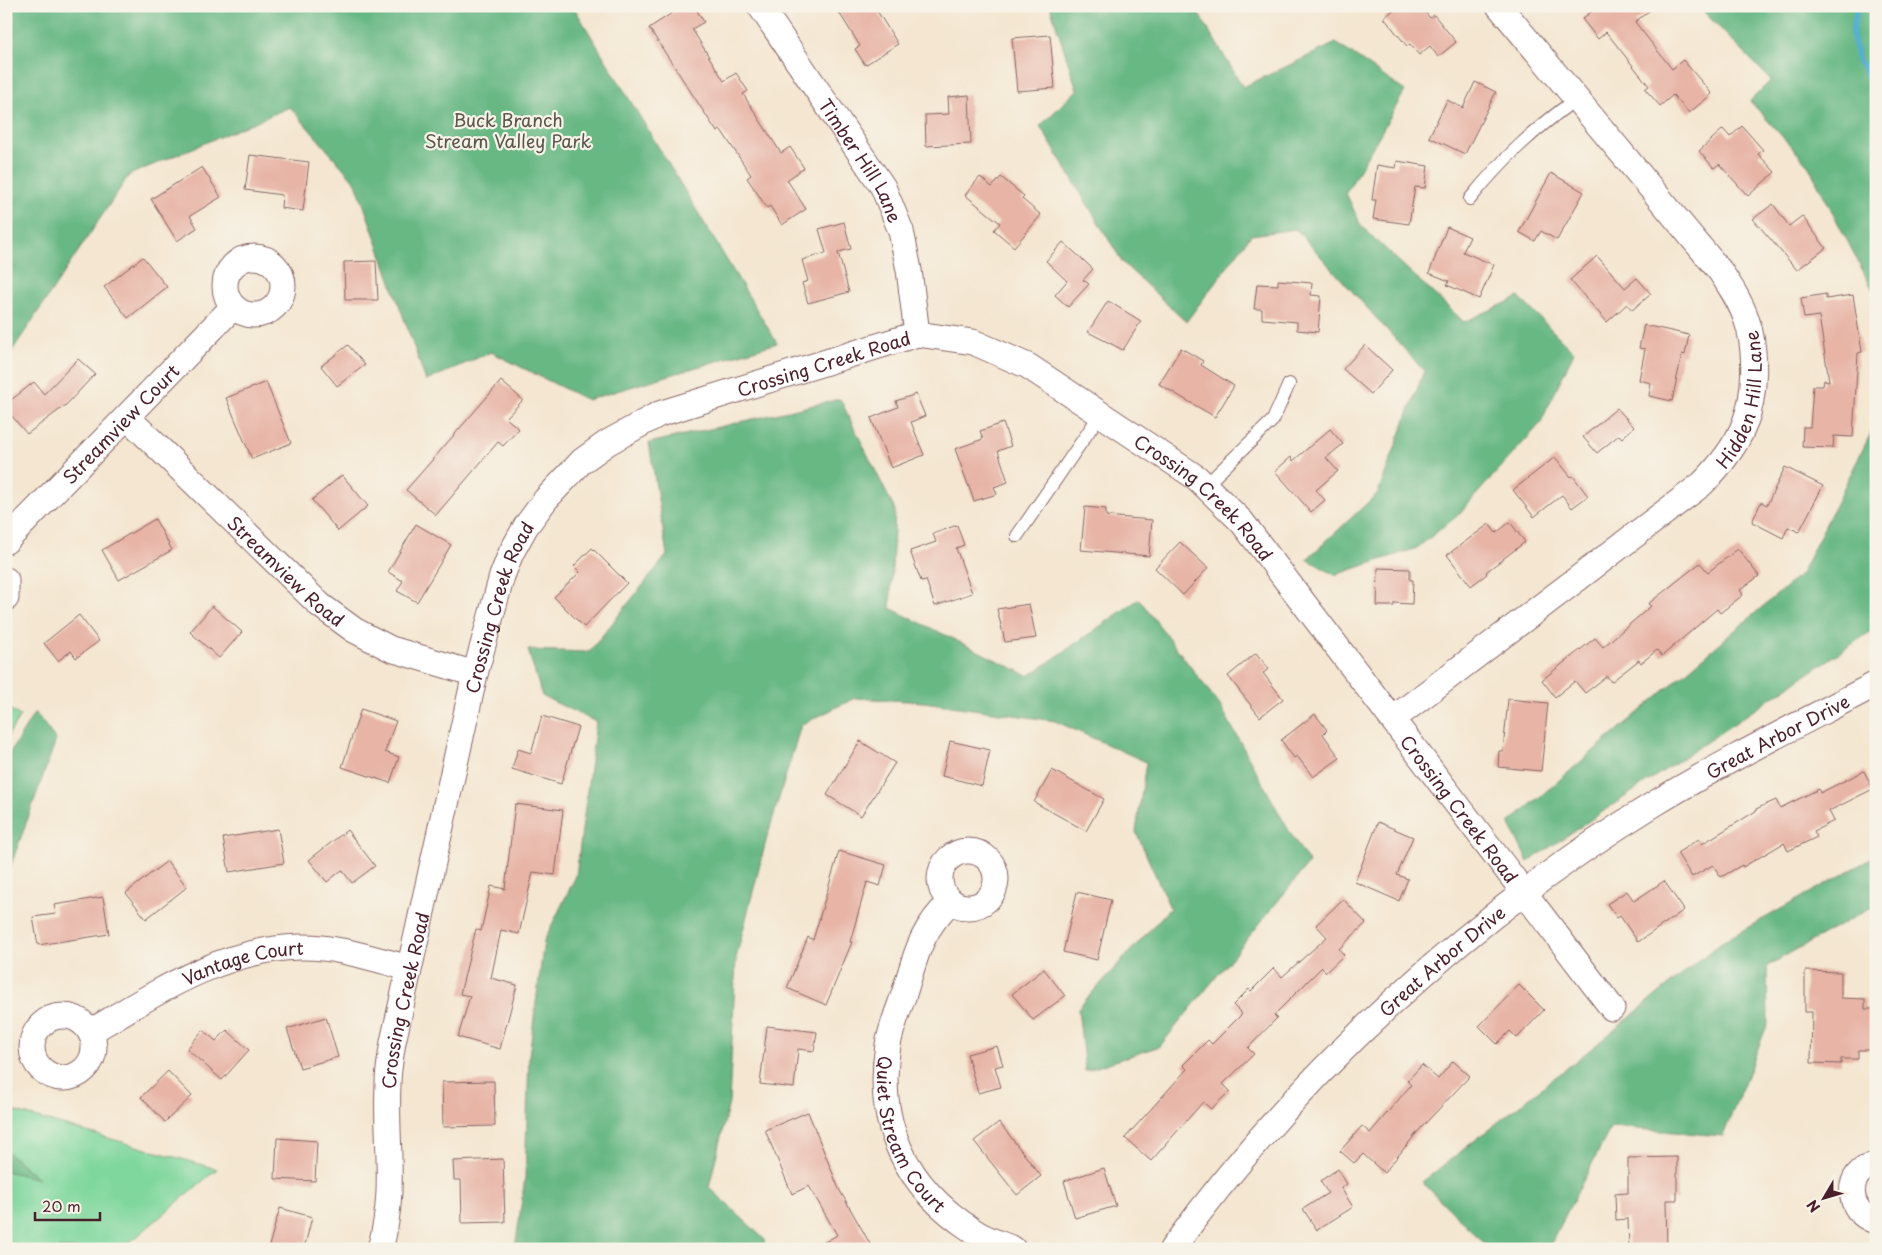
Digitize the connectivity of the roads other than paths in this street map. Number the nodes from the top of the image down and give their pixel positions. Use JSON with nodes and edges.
{"nodes":[{"id":1,"x":760,"y":6,"type":"edge"},
{"id":2,"x":1499,"y":6,"type":"edge"},
{"id":3,"x":1576,"y":99,"type":"junction"},
{"id":4,"x":1470,"y":199,"type":"dead end"},
{"id":5,"x":233,"y":306,"type":"dead end"},
{"id":6,"x":917,"y":334,"type":"junction"},
{"id":7,"x":1289,"y":384,"type":"dead end"},
{"id":8,"x":1102,"y":412,"type":"junction"},
{"id":9,"x":128,"y":418,"type":"junction"},
{"id":10,"x":1206,"y":485,"type":"junction"},
{"id":11,"x":1017,"y":536,"type":"dead end"},
{"id":12,"x":6,"y":541,"type":"edge"},
{"id":13,"x":6,"y":580,"type":"edge"},
{"id":14,"x":6,"y":598,"type":"edge"},
{"id":15,"x":475,"y":674,"type":"junction"},
{"id":16,"x":1876,"y":684,"type":"edge"},
{"id":17,"x":1393,"y":719,"type":"junction"},
{"id":18,"x":1525,"y":893,"type":"junction"},
{"id":19,"x":951,"y":901,"type":"dead end"},
{"id":20,"x":409,"y":968,"type":"junction"},
{"id":21,"x":1612,"y":1008,"type":"dead end"},
{"id":22,"x":90,"y":1032,"type":"dead end"},
{"id":23,"x":1876,"y":1165,"type":"edge"},
{"id":24,"x":1876,"y":1221,"type":"edge"},
{"id":25,"x":380,"y":1249,"type":"edge"},
{"id":26,"x":1013,"y":1249,"type":"edge"},
{"id":27,"x":1172,"y":1249,"type":"edge"}],
"edges":[{"from":1,"to":6,"type":"street","name":"Timber Hill Lane"},
{"from":2,"to":3,"type":"street","name":"Hidden Hill Lane"},
{"from":3,"to":4,"type":"lane"},
{"from":3,"to":17,"type":"street","name":"Hidden Hill Lane"},
{"from":5,"to":9,"type":"street","name":"Streamview Court"},
{"from":6,"to":8,"type":"street","name":"Crossing Creek Road"},
{"from":6,"to":15,"type":"street","name":"Crossing Creek Road"},
{"from":7,"to":10,"type":"lane"},
{"from":8,"to":10,"type":"street","name":"Crossing Creek Road"},
{"from":8,"to":11,"type":"lane"},
{"from":9,"to":12,"type":"street","name":"Streamview Court"},
{"from":9,"to":15,"type":"street","name":"Streamview Road"},
{"from":10,"to":17,"type":"street","name":"Crossing Creek Road"},
{"from":13,"to":14,"type":"street"},
{"from":15,"to":20,"type":"street","name":"Crossing Creek Road"},
{"from":16,"to":18,"type":"street","name":"Great Arbor Drive"},
{"from":17,"to":18,"type":"street","name":"Crossing Creek Road"},
{"from":18,"to":21,"type":"street","name":"Crossing Creek Road"},
{"from":18,"to":27,"type":"street","name":"Great Arbor Drive"},
{"from":19,"to":26,"type":"street","name":"Quiet Stream Court"},
{"from":20,"to":22,"type":"street","name":"Vantage Court"},
{"from":20,"to":25,"type":"street","name":"Crossing Creek Road"},
{"from":23,"to":24,"type":"street"}]}
